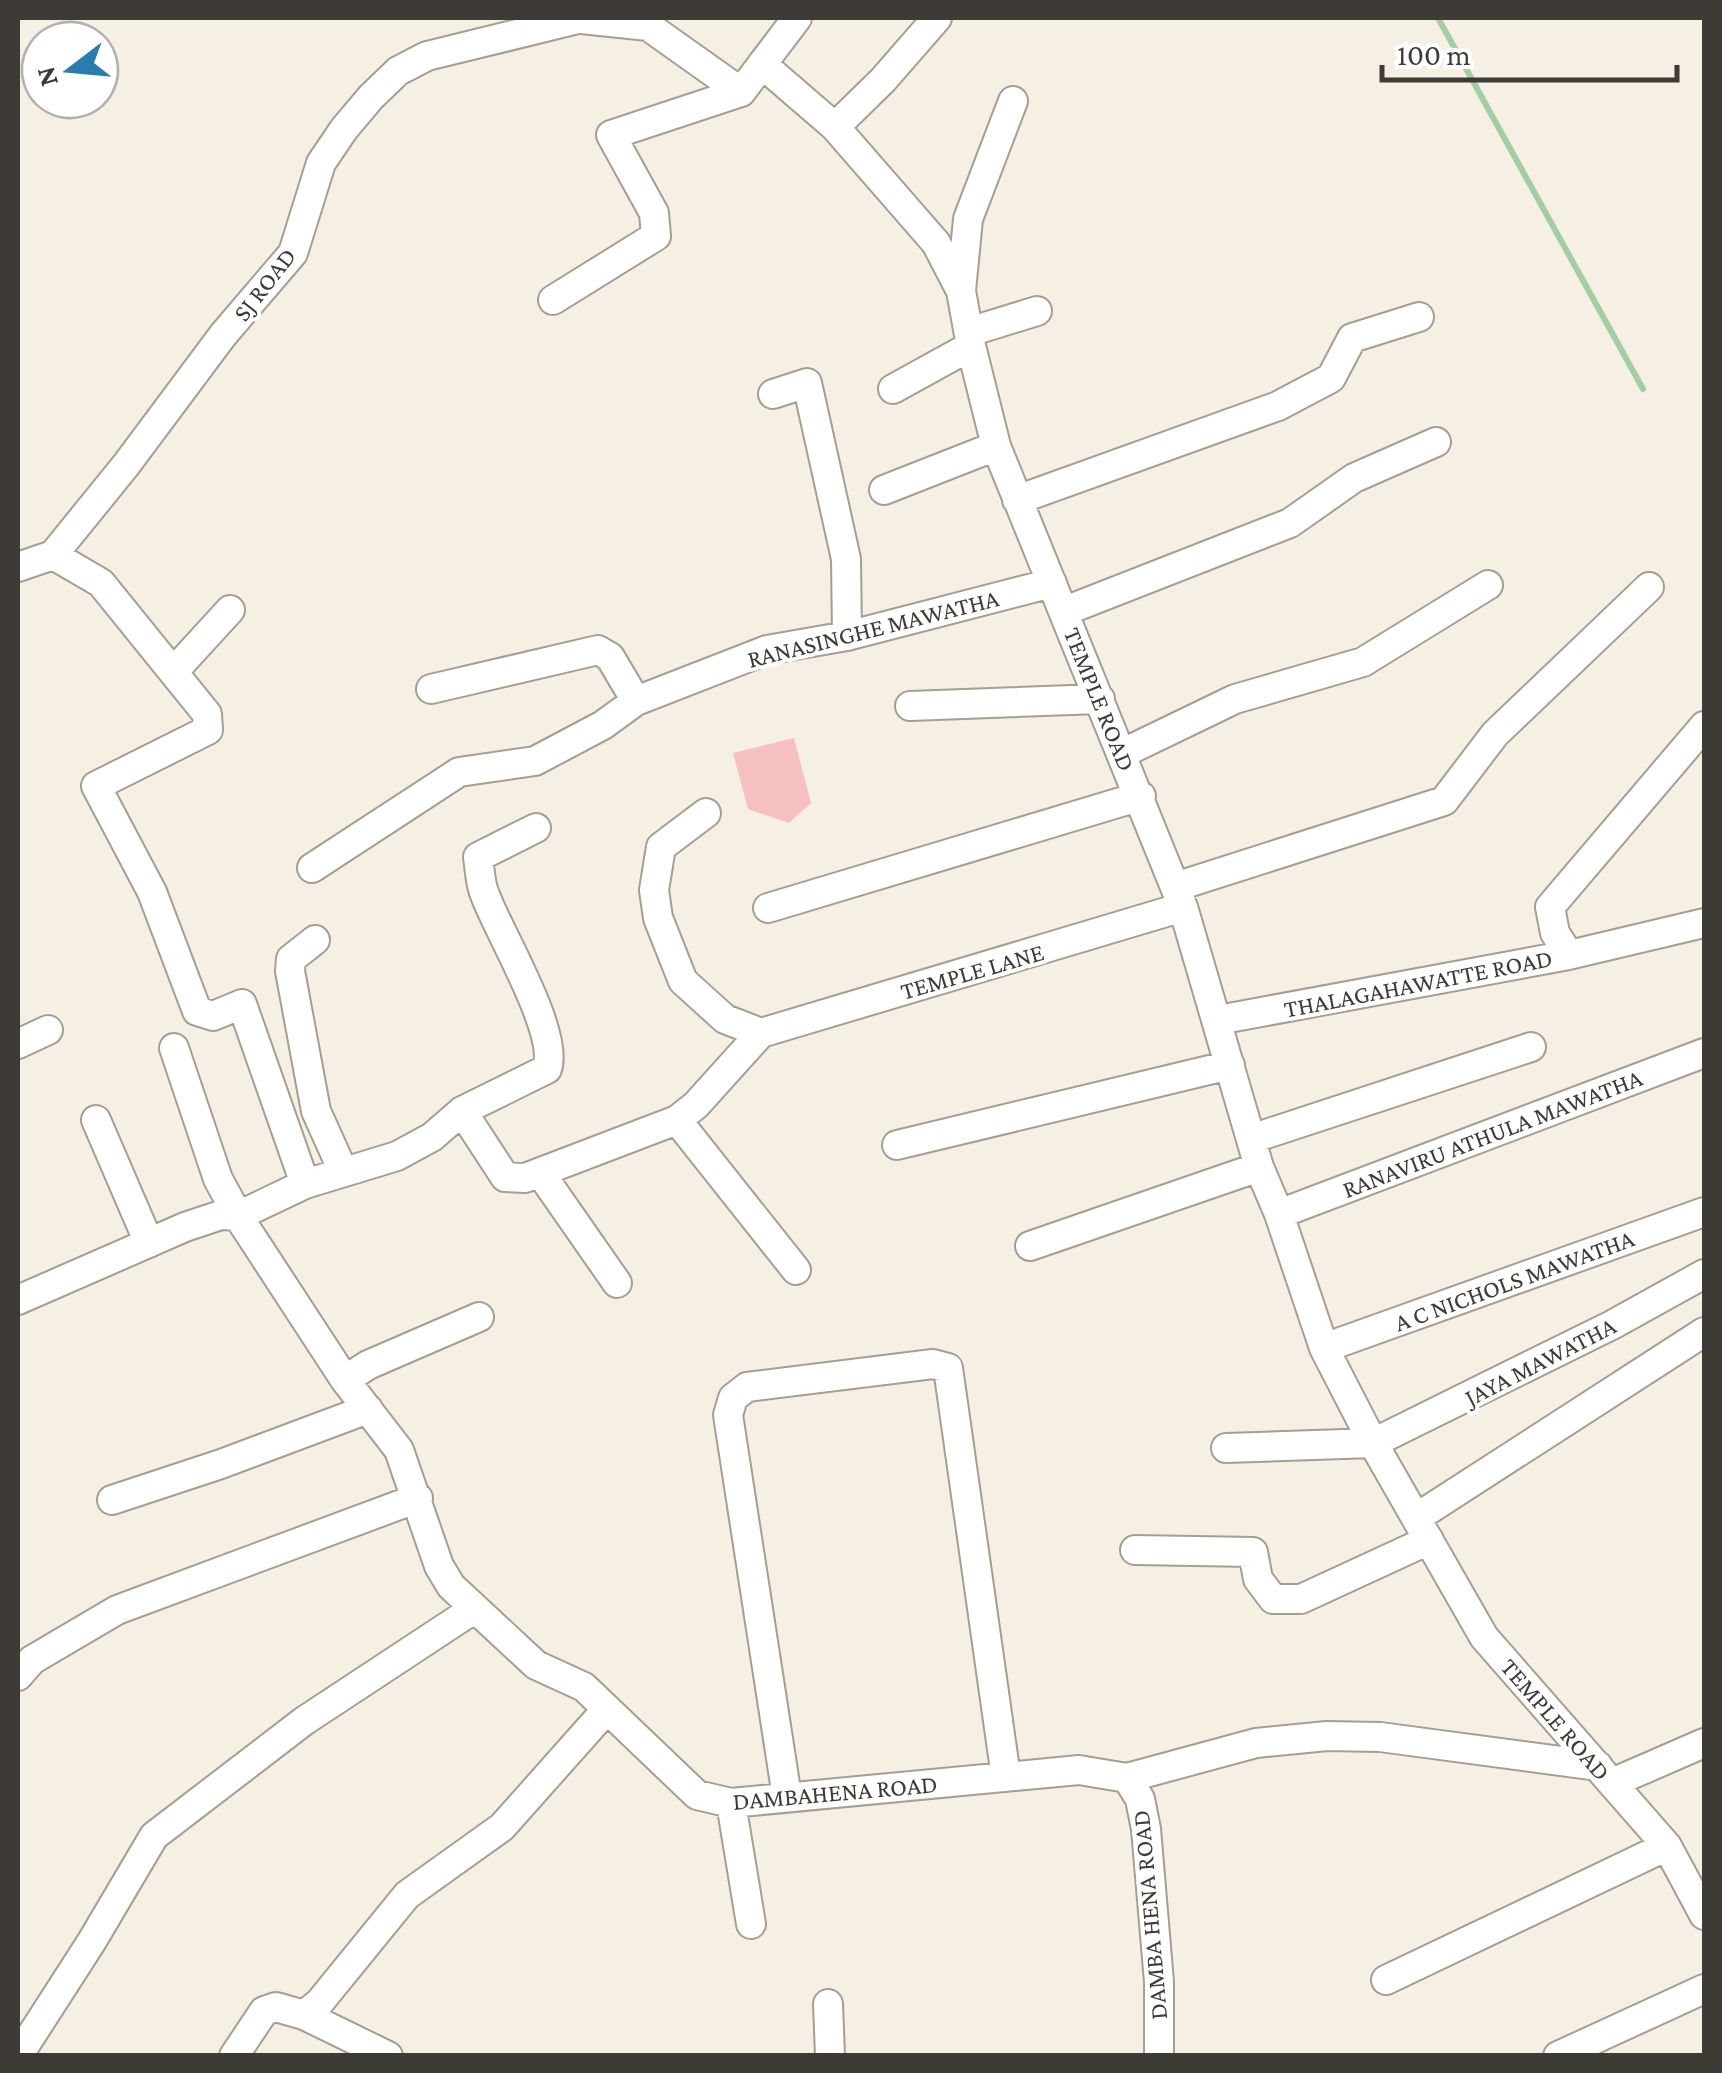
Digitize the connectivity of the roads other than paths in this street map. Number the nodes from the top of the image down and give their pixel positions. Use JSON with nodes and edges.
{"nodes":[{"id":1,"x":797,"y":18,"type":"edge"},
{"id":2,"x":937,"y":18,"type":"edge"},
{"id":3,"x":573,"y":19,"type":"edge"},
{"id":4,"x":650,"y":22,"type":"edge"},
{"id":5,"x":762,"y":64,"type":"junction"},
{"id":6,"x":741,"y":92,"type":"junction"},
{"id":7,"x":1013,"y":101,"type":"dead end"},
{"id":8,"x":835,"y":127,"type":"junction"},
{"id":9,"x":960,"y":291,"type":"junction"},
{"id":10,"x":553,"y":300,"type":"dead end"},
{"id":11,"x":1037,"y":310,"type":"dead end"},
{"id":12,"x":1420,"y":317,"type":"dead end"},
{"id":13,"x":970,"y":339,"type":"junction"},
{"id":14,"x":893,"y":389,"type":"dead end"},
{"id":15,"x":773,"y":394,"type":"dead end"},
{"id":16,"x":1436,"y":442,"type":"dead end"},
{"id":17,"x":996,"y":446,"type":"junction"},
{"id":18,"x":884,"y":490,"type":"dead end"},
{"id":19,"x":1017,"y":500,"type":"junction"},
{"id":20,"x":53,"y":555,"type":"junction"},
{"id":21,"x":18,"y":567,"type":"edge"},
{"id":22,"x":1052,"y":582,"type":"junction"},
{"id":23,"x":1488,"y":585,"type":"dead end"},
{"id":24,"x":1649,"y":587,"type":"dead end"},
{"id":25,"x":230,"y":610,"type":"dead end"},
{"id":26,"x":1065,"y":612,"type":"junction"},
{"id":27,"x":847,"y":636,"type":"junction"},
{"id":28,"x":174,"y":670,"type":"junction"},
{"id":29,"x":431,"y":688,"type":"dead end"},
{"id":30,"x":1100,"y":700,"type":"junction"},
{"id":31,"x":636,"y":701,"type":"junction"},
{"id":32,"x":910,"y":706,"type":"dead end"},
{"id":33,"x":1704,"y":726,"type":"edge"},
{"id":34,"x":1121,"y":754,"type":"junction"},
{"id":35,"x":1140,"y":796,"type":"junction"},
{"id":36,"x":706,"y":813,"type":"dead end"},
{"id":37,"x":536,"y":828,"type":"dead end"},
{"id":38,"x":312,"y":868,"type":"dead end"},
{"id":39,"x":1179,"y":897,"type":"junction"},
{"id":40,"x":768,"y":908,"type":"dead end"},
{"id":41,"x":1704,"y":924,"type":"edge"},
{"id":42,"x":314,"y":940,"type":"dead end"},
{"id":43,"x":1569,"y":955,"type":"junction"},
{"id":44,"x":1218,"y":1020,"type":"junction"},
{"id":45,"x":48,"y":1030,"type":"dead end"},
{"id":46,"x":761,"y":1033,"type":"junction"},
{"id":47,"x":18,"y":1044,"type":"edge"},
{"id":48,"x":1531,"y":1047,"type":"dead end"},
{"id":49,"x":174,"y":1048,"type":"dead end"},
{"id":50,"x":1704,"y":1053,"type":"edge"},
{"id":51,"x":1230,"y":1065,"type":"junction"},
{"id":52,"x":462,"y":1111,"type":"junction"},
{"id":53,"x":96,"y":1120,"type":"dead end"},
{"id":54,"x":676,"y":1120,"type":"junction"},
{"id":55,"x":1251,"y":1138,"type":"junction"},
{"id":56,"x":897,"y":1145,"type":"dead end"},
{"id":57,"x":1260,"y":1167,"type":"junction"},
{"id":58,"x":343,"y":1171,"type":"junction"},
{"id":59,"x":540,"y":1174,"type":"junction"},
{"id":60,"x":305,"y":1184,"type":"junction"},
{"id":61,"x":1704,"y":1212,"type":"edge"},
{"id":62,"x":1279,"y":1214,"type":"junction"},
{"id":63,"x":238,"y":1216,"type":"junction"},
{"id":64,"x":148,"y":1243,"type":"junction"},
{"id":65,"x":1030,"y":1246,"type":"dead end"},
{"id":66,"x":796,"y":1270,"type":"dead end"},
{"id":67,"x":1704,"y":1274,"type":"edge"},
{"id":68,"x":618,"y":1283,"type":"dead end"},
{"id":69,"x":18,"y":1300,"type":"edge"},
{"id":70,"x":479,"y":1317,"type":"dead end"},
{"id":71,"x":1704,"y":1332,"type":"edge"},
{"id":72,"x":1324,"y":1348,"type":"junction"},
{"id":73,"x":345,"y":1380,"type":"junction"},
{"id":74,"x":368,"y":1409,"type":"junction"},
{"id":75,"x":1373,"y":1443,"type":"junction"},
{"id":76,"x":1226,"y":1448,"type":"dead end"},
{"id":77,"x":418,"y":1498,"type":"junction"},
{"id":78,"x":112,"y":1500,"type":"dead end"},
{"id":79,"x":1422,"y":1529,"type":"junction"},
{"id":80,"x":1135,"y":1550,"type":"dead end"},
{"id":81,"x":474,"y":1609,"type":"junction"},
{"id":82,"x":18,"y":1676,"type":"edge"},
{"id":83,"x":608,"y":1710,"type":"junction"},
{"id":84,"x":1704,"y":1743,"type":"edge"},
{"id":85,"x":1605,"y":1774,"type":"junction"},
{"id":86,"x":1006,"y":1777,"type":"junction"},
{"id":87,"x":1127,"y":1778,"type":"junction"},
{"id":88,"x":787,"y":1797,"type":"junction"},
{"id":89,"x":730,"y":1803,"type":"junction"},
{"id":90,"x":1667,"y":1846,"type":"junction"},
{"id":91,"x":1704,"y":1914,"type":"edge"},
{"id":92,"x":751,"y":1924,"type":"dead end"},
{"id":93,"x":1386,"y":1980,"type":"dead end"},
{"id":94,"x":1704,"y":1989,"type":"edge"},
{"id":95,"x":828,"y":2004,"type":"dead end"},
{"id":96,"x":304,"y":2016,"type":"junction"},
{"id":97,"x":18,"y":2056,"type":"edge"},
{"id":98,"x":234,"y":2056,"type":"edge"},
{"id":99,"x":388,"y":2056,"type":"edge"},
{"id":100,"x":830,"y":2056,"type":"edge"},
{"id":101,"x":1159,"y":2056,"type":"edge"},
{"id":102,"x":1558,"y":2056,"type":"edge"}],
"edges":[{"from":1,"to":5,"type":"street"},
{"from":2,"to":8,"type":"street"},
{"from":3,"to":4,"type":"street","name":"SJ ROAD"},
{"from":3,"to":20,"type":"street","name":"SJ ROAD"},
{"from":4,"to":6,"type":"street"},
{"from":5,"to":6,"type":"street"},
{"from":5,"to":8,"type":"street","name":"TEMPLE ROAD"},
{"from":6,"to":10,"type":"street"},
{"from":7,"to":9,"type":"street"},
{"from":8,"to":9,"type":"street","name":"TEMPLE ROAD"},
{"from":9,"to":13,"type":"street","name":"TEMPLE ROAD"},
{"from":11,"to":13,"type":"street"},
{"from":12,"to":19,"type":"street"},
{"from":13,"to":14,"type":"street"},
{"from":13,"to":17,"type":"street","name":"TEMPLE ROAD"},
{"from":15,"to":27,"type":"street"},
{"from":16,"to":26,"type":"street"},
{"from":17,"to":18,"type":"street"},
{"from":17,"to":19,"type":"street","name":"TEMPLE ROAD"},
{"from":19,"to":22,"type":"street","name":"TEMPLE ROAD"},
{"from":20,"to":21,"type":"street"},
{"from":20,"to":28,"type":"street"},
{"from":22,"to":26,"type":"street","name":"TEMPLE ROAD"},
{"from":22,"to":27,"type":"street","name":"RANASINGHE MAWATHA"},
{"from":23,"to":34,"type":"street"},
{"from":24,"to":39,"type":"street"},
{"from":25,"to":28,"type":"street"},
{"from":26,"to":30,"type":"street","name":"TEMPLE ROAD"},
{"from":27,"to":31,"type":"street","name":"RANASINGHE MAWATHA"},
{"from":28,"to":60,"type":"street"},
{"from":29,"to":31,"type":"street"},
{"from":30,"to":32,"type":"street"},
{"from":30,"to":34,"type":"street","name":"TEMPLE ROAD"},
{"from":31,"to":38,"type":"street","name":"RANASINGHE MAWATHA"},
{"from":33,"to":43,"type":"street","name":"THALAGAHAWATTE ROAD"},
{"from":34,"to":35,"type":"street","name":"TEMPLE ROAD"},
{"from":35,"to":39,"type":"street","name":"TEMPLE ROAD"},
{"from":35,"to":40,"type":"street"},
{"from":36,"to":46,"type":"street"},
{"from":37,"to":52,"type":"street"},
{"from":39,"to":44,"type":"street","name":"TEMPLE ROAD"},
{"from":39,"to":46,"type":"street","name":"TEMPLE LANE"},
{"from":41,"to":43,"type":"street"},
{"from":42,"to":58,"type":"street"},
{"from":43,"to":44,"type":"street","name":"THALAGAHAWATTE ROAD"},
{"from":44,"to":51,"type":"street","name":"TEMPLE ROAD"},
{"from":45,"to":47,"type":"street"},
{"from":46,"to":54,"type":"street"},
{"from":48,"to":55,"type":"street"},
{"from":49,"to":63,"type":"street","name":"DAMBAHENA ROAD"},
{"from":50,"to":62,"type":"street","name":"RANAVIRU ATHULA MAWATHA"},
{"from":51,"to":55,"type":"street","name":"TEMPLE ROAD"},
{"from":51,"to":56,"type":"street"},
{"from":52,"to":58,"type":"street"},
{"from":52,"to":59,"type":"street"},
{"from":53,"to":64,"type":"street"},
{"from":54,"to":59,"type":"street"},
{"from":54,"to":66,"type":"street"},
{"from":55,"to":57,"type":"street","name":"TEMPLE ROAD"},
{"from":57,"to":62,"type":"street","name":"TEMPLE ROAD"},
{"from":57,"to":65,"type":"street"},
{"from":58,"to":60,"type":"street"},
{"from":59,"to":68,"type":"street"},
{"from":60,"to":63,"type":"street"},
{"from":61,"to":72,"type":"street","name":"A C NICHOLS MAWATHA"},
{"from":62,"to":72,"type":"street","name":"TEMPLE ROAD"},
{"from":63,"to":64,"type":"street"},
{"from":63,"to":73,"type":"street","name":"DAMBAHENA ROAD"},
{"from":64,"to":69,"type":"street"},
{"from":67,"to":75,"type":"street","name":"JAYA MAWATHA"},
{"from":70,"to":73,"type":"street"},
{"from":71,"to":79,"type":"street"},
{"from":72,"to":75,"type":"street","name":"TEMPLE ROAD"},
{"from":73,"to":74,"type":"street","name":"DAMBAHENA ROAD"},
{"from":74,"to":77,"type":"street","name":"DAMBAHENA ROAD"},
{"from":74,"to":78,"type":"street"},
{"from":75,"to":76,"type":"street"},
{"from":75,"to":79,"type":"street","name":"TEMPLE ROAD"},
{"from":77,"to":81,"type":"street","name":"DAMBAHENA ROAD"},
{"from":77,"to":82,"type":"street"},
{"from":79,"to":80,"type":"street"},
{"from":79,"to":85,"type":"street","name":"TEMPLE ROAD"},
{"from":81,"to":83,"type":"street","name":"DAMBAHENA ROAD"},
{"from":81,"to":97,"type":"street"},
{"from":83,"to":89,"type":"street","name":"DAMBAHENA ROAD"},
{"from":83,"to":96,"type":"street"},
{"from":84,"to":85,"type":"street"},
{"from":85,"to":87,"type":"street","name":"DAMBAHENA ROAD"},
{"from":85,"to":90,"type":"street","name":"TEMPLE ROAD"},
{"from":86,"to":87,"type":"street","name":"DAMBAHENA ROAD"},
{"from":86,"to":88,"type":"street","name":"DAMBAHENA ROAD"},
{"from":86,"to":88,"type":"street"},
{"from":87,"to":101,"type":"street","name":"DAMBA HENA ROAD"},
{"from":88,"to":89,"type":"street","name":"DAMBAHENA ROAD"},
{"from":89,"to":92,"type":"street"},
{"from":90,"to":91,"type":"street","name":"TEMPLE ROAD"},
{"from":90,"to":93,"type":"street"},
{"from":94,"to":102,"type":"street"},
{"from":95,"to":100,"type":"street"},
{"from":96,"to":98,"type":"street"},
{"from":96,"to":99,"type":"street"}]}
